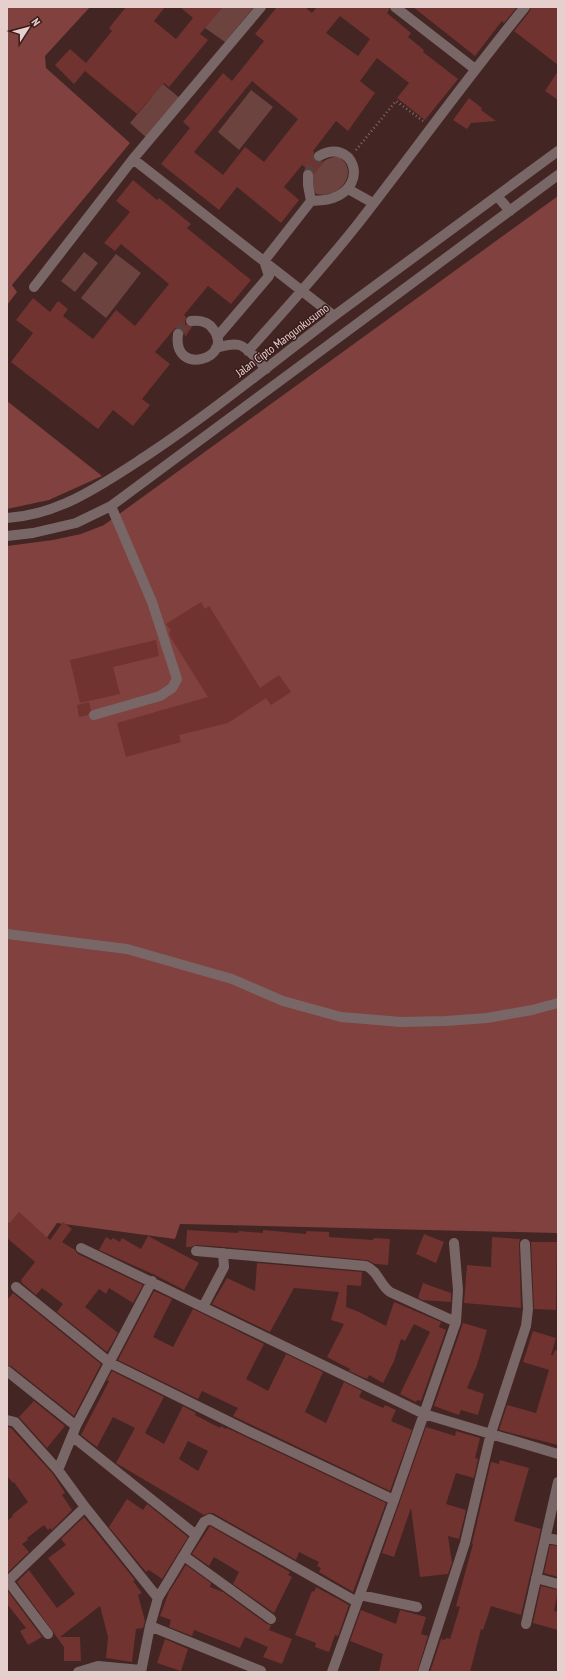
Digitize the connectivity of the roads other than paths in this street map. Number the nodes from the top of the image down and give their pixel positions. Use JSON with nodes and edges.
{"nodes":[{"id":1,"x":261,"y":7,"type":"edge"},
{"id":2,"x":395,"y":7,"type":"edge"},
{"id":3,"x":526,"y":7,"type":"edge"},
{"id":4,"x":475,"y":69,"type":"junction"},
{"id":5,"x":558,"y":151,"type":"edge"},
{"id":6,"x":319,"y":156,"type":"dead end"},
{"id":7,"x":133,"y":159,"type":"junction"},
{"id":8,"x":308,"y":175,"type":"tunnel mouth"},
{"id":9,"x":558,"y":175,"type":"edge"},
{"id":10,"x":348,"y":189,"type":"junction"},
{"id":11,"x":497,"y":196,"type":"junction"},
{"id":12,"x":311,"y":201,"type":"junction"},
{"id":13,"x":373,"y":203,"type":"junction"},
{"id":14,"x":510,"y":211,"type":"junction"},
{"id":15,"x":264,"y":261,"type":"junction"},
{"id":16,"x":273,"y":274,"type":"junction"},
{"id":17,"x":34,"y":287,"type":"dead end"},
{"id":18,"x":302,"y":291,"type":"junction"},
{"id":19,"x":334,"y":316,"type":"junction"},
{"id":20,"x":191,"y":321,"type":"dead end"},
{"id":21,"x":178,"y":334,"type":"dead end"},
{"id":22,"x":217,"y":337,"type":"junction"},
{"id":23,"x":216,"y":348,"type":"junction"},
{"id":24,"x":248,"y":352,"type":"junction"},
{"id":25,"x":266,"y":369,"type":"junction"},
{"id":26,"x":110,"y":506,"type":"junction"},
{"id":27,"x":7,"y":518,"type":"edge"},
{"id":28,"x":7,"y":536,"type":"edge"},
{"id":29,"x":94,"y":715,"type":"dead end"},
{"id":30,"x":7,"y":934,"type":"edge"},
{"id":31,"x":558,"y":1003,"type":"edge"},
{"id":32,"x":454,"y":1243,"type":"dead end"},
{"id":33,"x":524,"y":1244,"type":"dead end"},
{"id":34,"x":82,"y":1248,"type":"dead end"},
{"id":35,"x":196,"y":1251,"type":"dead end"},
{"id":36,"x":223,"y":1253,"type":"junction"},
{"id":37,"x":152,"y":1281,"type":"junction"},
{"id":38,"x":16,"y":1287,"type":"dead end"},
{"id":39,"x":203,"y":1307,"type":"junction"},
{"id":40,"x":456,"y":1322,"type":"junction"},
{"id":41,"x":110,"y":1363,"type":"junction"},
{"id":42,"x":7,"y":1371,"type":"edge"},
{"id":43,"x":424,"y":1414,"type":"junction"},
{"id":44,"x":7,"y":1420,"type":"edge"},
{"id":45,"x":76,"y":1426,"type":"junction"},
{"id":46,"x":491,"y":1433,"type":"junction"},
{"id":47,"x":72,"y":1436,"type":"junction"},
{"id":48,"x":558,"y":1454,"type":"edge"},
{"id":49,"x":58,"y":1470,"type":"junction"},
{"id":50,"x":558,"y":1482,"type":"edge"},
{"id":51,"x":394,"y":1500,"type":"junction"},
{"id":52,"x":85,"y":1507,"type":"junction"},
{"id":53,"x":196,"y":1535,"type":"junction"},
{"id":54,"x":546,"y":1538,"type":"junction"},
{"id":55,"x":558,"y":1540,"type":"edge"},
{"id":56,"x":184,"y":1556,"type":"junction"},
{"id":57,"x":536,"y":1578,"type":"junction"},
{"id":58,"x":7,"y":1581,"type":"edge"},
{"id":59,"x":558,"y":1584,"type":"edge"},
{"id":60,"x":158,"y":1598,"type":"junction"},
{"id":61,"x":359,"y":1599,"type":"junction"},
{"id":62,"x":417,"y":1607,"type":"dead end"},
{"id":63,"x":271,"y":1619,"type":"dead end"},
{"id":64,"x":526,"y":1624,"type":"dead end"},
{"id":65,"x":150,"y":1626,"type":"junction"},
{"id":66,"x":48,"y":1634,"type":"dead end"},
{"id":67,"x":141,"y":1671,"type":"edge"},
{"id":68,"x":261,"y":1671,"type":"dead end"},
{"id":69,"x":78,"y":1672,"type":"edge"},
{"id":70,"x":332,"y":1672,"type":"edge"},
{"id":71,"x":423,"y":1672,"type":"edge"}],
"edges":[{"from":1,"to":7,"type":"street"},
{"from":2,"to":4,"type":"street"},
{"from":3,"to":4,"type":"street"},
{"from":4,"to":13,"type":"street"},
{"from":5,"to":11,"type":"street","name":"Jalan Cipto Mangunkusumo"},
{"from":6,"to":10,"type":"street"},
{"from":7,"to":15,"type":"street"},
{"from":7,"to":17,"type":"street"},
{"from":8,"to":12,"type":"street"},
{"from":9,"to":14,"type":"street"},
{"from":10,"to":12,"type":"street"},
{"from":10,"to":13,"type":"street"},
{"from":11,"to":14,"type":"street"},
{"from":11,"to":19,"type":"street","name":"Jalan Cipto Mangunkusumo"},
{"from":12,"to":15,"type":"street"},
{"from":13,"to":18,"type":"street"},
{"from":14,"to":26,"type":"street"},
{"from":15,"to":16,"type":"street"},
{"from":16,"to":18,"type":"street"},
{"from":16,"to":22,"type":"street"},
{"from":18,"to":19,"type":"street"},
{"from":18,"to":24,"type":"street"},
{"from":19,"to":25,"type":"street","name":"Jalan Cipto Mangunkusumo"},
{"from":20,"to":22,"type":"street"},
{"from":21,"to":23,"type":"street"},
{"from":22,"to":23,"type":"street"},
{"from":23,"to":24,"type":"street"},
{"from":24,"to":25,"type":"street"},
{"from":25,"to":27,"type":"street","name":"Jalan Cipto Mangunkusumo"},
{"from":26,"to":28,"type":"street"},
{"from":26,"to":29,"type":"street"},
{"from":30,"to":31,"type":"street"},
{"from":32,"to":40,"type":"street"},
{"from":33,"to":46,"type":"street"},
{"from":34,"to":37,"type":"street"},
{"from":35,"to":36,"type":"street"},
{"from":36,"to":39,"type":"street"},
{"from":36,"to":40,"type":"street"},
{"from":37,"to":39,"type":"street"},
{"from":37,"to":41,"type":"street"},
{"from":38,"to":41,"type":"street"},
{"from":39,"to":43,"type":"street"},
{"from":40,"to":43,"type":"street"},
{"from":41,"to":45,"type":"street"},
{"from":41,"to":51,"type":"street"},
{"from":42,"to":45,"type":"street"},
{"from":43,"to":46,"type":"street"},
{"from":43,"to":51,"type":"street"},
{"from":44,"to":49,"type":"street"},
{"from":45,"to":47,"type":"street"},
{"from":46,"to":48,"type":"street"},
{"from":46,"to":71,"type":"street"},
{"from":47,"to":49,"type":"street"},
{"from":47,"to":53,"type":"street"},
{"from":49,"to":52,"type":"street"},
{"from":50,"to":54,"type":"street"},
{"from":51,"to":61,"type":"street"},
{"from":52,"to":58,"type":"street"},
{"from":52,"to":60,"type":"street"},
{"from":53,"to":56,"type":"street"},
{"from":53,"to":61,"type":"street"},
{"from":54,"to":55,"type":"street"},
{"from":54,"to":57,"type":"street"},
{"from":56,"to":60,"type":"street"},
{"from":56,"to":63,"type":"street"},
{"from":57,"to":59,"type":"street"},
{"from":57,"to":64,"type":"street"},
{"from":58,"to":66,"type":"street"},
{"from":60,"to":65,"type":"street"},
{"from":61,"to":62,"type":"street"},
{"from":61,"to":70,"type":"street"},
{"from":65,"to":67,"type":"street"},
{"from":65,"to":68,"type":"street"},
{"from":67,"to":69,"type":"street"}]}
